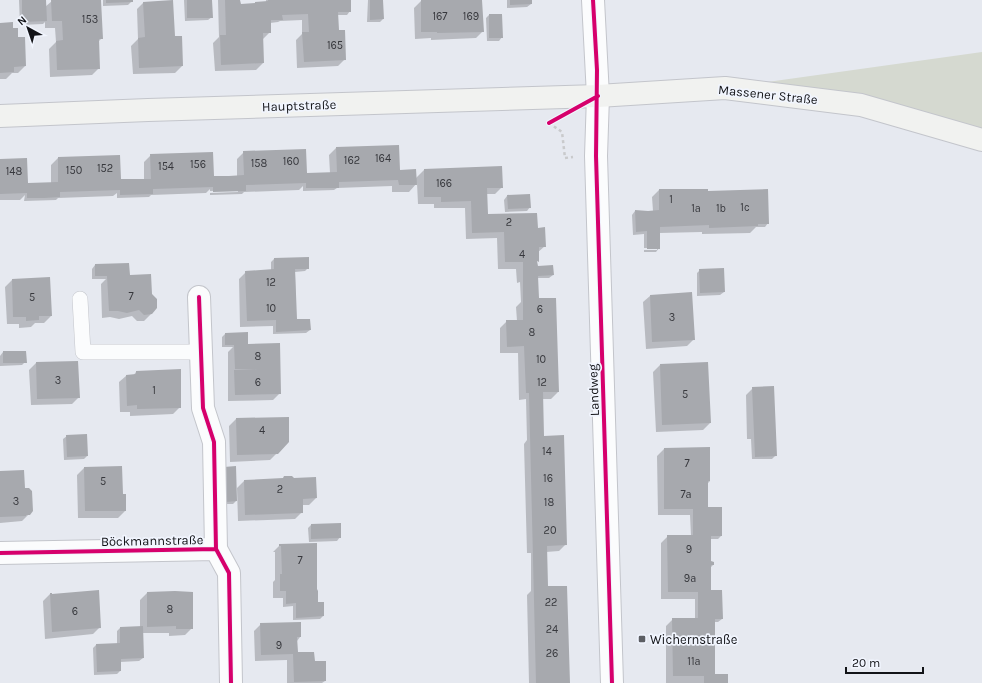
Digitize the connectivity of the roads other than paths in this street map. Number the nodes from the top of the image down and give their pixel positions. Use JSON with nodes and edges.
{"nodes":[{"id":1,"x":592,"y":0,"type":"edge"},
{"id":2,"x":598,"y":96,"type":"junction"},
{"id":3,"x":0,"y":116,"type":"edge"},
{"id":4,"x":982,"y":140,"type":"edge"},
{"id":5,"x":199,"y":297,"type":"dead end"},
{"id":6,"x":80,"y":300,"type":"dead end"},
{"id":7,"x":201,"y":352,"type":"junction"},
{"id":8,"x":216,"y":549,"type":"junction"},
{"id":9,"x":0,"y":553,"type":"edge"},
{"id":10,"x":231,"y":683,"type":"edge"},
{"id":11,"x":612,"y":683,"type":"edge"}],
"edges":[{"from":1,"to":2,"type":"street"},
{"from":2,"to":3,"type":"main road","name":"Hauptstraße"},
{"from":2,"to":4,"type":"main road","name":"Massener Straße"},
{"from":2,"to":11,"type":"street","name":"Landweg"},
{"from":5,"to":7,"type":"street"},
{"from":6,"to":7,"type":"lane"},
{"from":7,"to":8,"type":"street"},
{"from":8,"to":9,"type":"street","name":"Böckmannstraße"},
{"from":8,"to":10,"type":"street","name":"Böckmannstraße"}]}
